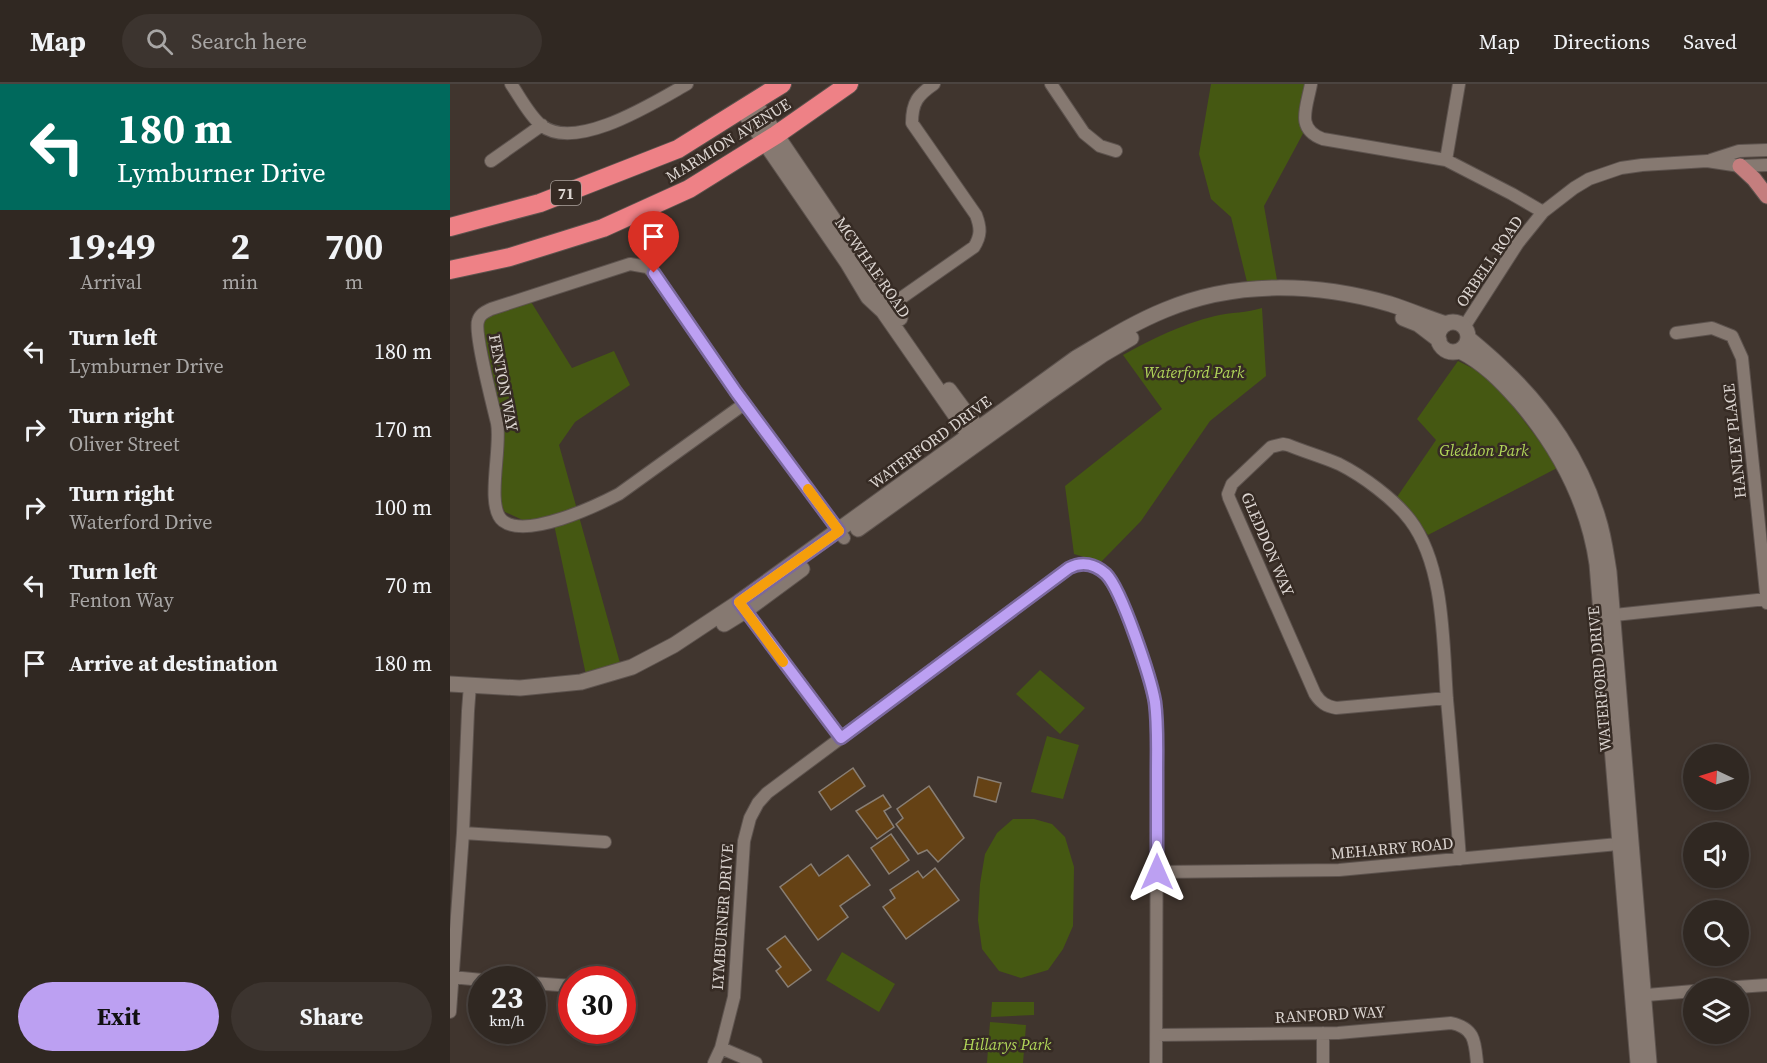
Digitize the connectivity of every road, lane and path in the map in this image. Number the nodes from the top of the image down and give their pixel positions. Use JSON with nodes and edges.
{"nodes":[{"id":1,"x":511,"y":84,"type":"edge"},
{"id":2,"x":687,"y":84,"type":"edge"},
{"id":3,"x":782,"y":84,"type":"edge"},
{"id":4,"x":849,"y":84,"type":"edge"},
{"id":5,"x":934,"y":84,"type":"edge"},
{"id":6,"x":1051,"y":84,"type":"edge"},
{"id":7,"x":1311,"y":84,"type":"edge"},
{"id":8,"x":1460,"y":84,"type":"edge"},
{"id":9,"x":748,"y":105,"type":"junction"},
{"id":10,"x":542,"y":125,"type":"junction"},
{"id":11,"x":770,"y":139,"type":"junction"},
{"id":12,"x":1767,"y":150,"type":"edge"},
{"id":13,"x":1116,"y":151,"type":"dead end"},
{"id":14,"x":1446,"y":160,"type":"junction"},
{"id":15,"x":491,"y":161,"type":"dead end"},
{"id":16,"x":1707,"y":161,"type":"junction"},
{"id":17,"x":1767,"y":165,"type":"edge"},
{"id":18,"x":1740,"y":166,"type":"junction"},
{"id":19,"x":1767,"y":196,"type":"edge"},
{"id":20,"x":1543,"y":212,"type":"junction"},
{"id":21,"x":450,"y":227,"type":"edge"},
{"id":22,"x":450,"y":270,"type":"edge"},
{"id":23,"x":887,"y":308,"type":"junction"},
{"id":24,"x":1446,"y":324,"type":"junction"},
{"id":25,"x":1676,"y":333,"type":"dead end"},
{"id":26,"x":1464,"y":338,"type":"junction"},
{"id":27,"x":1439,"y":340,"type":"junction"},
{"id":28,"x":744,"y":404,"type":"junction"},
{"id":29,"x":976,"y":437,"type":"junction"},
{"id":30,"x":842,"y":535,"type":"junction"},
{"id":31,"x":1767,"y":598,"type":"edge"},
{"id":32,"x":1767,"y":603,"type":"edge"},
{"id":33,"x":742,"y":607,"type":"junction"},
{"id":34,"x":1606,"y":616,"type":"junction"},
{"id":35,"x":450,"y":684,"type":"edge"},
{"id":36,"x":470,"y":689,"type":"junction"},
{"id":37,"x":450,"y":693,"type":"edge"},
{"id":38,"x":1447,"y":698,"type":"junction"},
{"id":39,"x":841,"y":738,"type":"junction"},
{"id":40,"x":463,"y":832,"type":"junction"},
{"id":41,"x":605,"y":842,"type":"dead end"},
{"id":42,"x":1625,"y":843,"type":"junction"},
{"id":43,"x":1461,"y":859,"type":"junction"},
{"id":44,"x":1157,"y":872,"type":"junction"},
{"id":45,"x":452,"y":977,"type":"junction"},
{"id":46,"x":468,"y":979,"type":"edge"},
{"id":47,"x":1767,"y":985,"type":"edge"},
{"id":48,"x":1749,"y":986,"type":"edge"},
{"id":49,"x":1683,"y":992,"type":"edge"},
{"id":50,"x":1638,"y":996,"type":"junction"},
{"id":51,"x":450,"y":1012,"type":"edge"},
{"id":52,"x":1323,"y":1033,"type":"junction"},
{"id":53,"x":1156,"y":1035,"type":"junction"},
{"id":54,"x":721,"y":1048,"type":"junction"},
{"id":55,"x":714,"y":1063,"type":"edge"},
{"id":56,"x":756,"y":1063,"type":"edge"},
{"id":57,"x":1156,"y":1063,"type":"edge"},
{"id":58,"x":1323,"y":1063,"type":"edge"},
{"id":59,"x":1477,"y":1063,"type":"edge"},
{"id":60,"x":1638,"y":1063,"type":"edge"},
{"id":61,"x":1649,"y":1063,"type":"edge"}],
"edges":[{"from":1,"to":10,"type":"street"},
{"from":2,"to":10,"type":"street"},
{"from":3,"to":9,"type":"highway","name":"MARMION AVENUE","number":"71"},
{"from":4,"to":11,"type":"highway","name":"MARMION AVENUE"},
{"from":5,"to":23,"type":"street"},
{"from":6,"to":13,"type":"street"},
{"from":7,"to":14,"type":"street"},
{"from":8,"to":14,"type":"street"},
{"from":9,"to":11,"type":"street","name":"MCWHAE ROAD"},
{"from":9,"to":21,"type":"highway","name":"MARMION AVENUE","number":"71"},
{"from":10,"to":15,"type":"street"},
{"from":11,"to":22,"type":"highway","name":"MARMION AVENUE"},
{"from":11,"to":23,"type":"street","name":"MCWHAE ROAD"},
{"from":12,"to":16,"type":"street","name":"ORBELL ROAD"},
{"from":14,"to":20,"type":"street"},
{"from":16,"to":18,"type":"street","name":"ORBELL ROAD"},
{"from":16,"to":20,"type":"street","name":"ORBELL ROAD"},
{"from":17,"to":18,"type":"street","name":"ORBELL ROAD"},
{"from":18,"to":19,"type":"main road"},
{"from":20,"to":26,"type":"street","name":"ORBELL ROAD"},
{"from":23,"to":29,"type":"street","name":"MCWHAE ROAD"},
{"from":24,"to":26,"type":"street"},
{"from":24,"to":27,"type":"street"},
{"from":24,"to":29,"type":"street","name":"WATERFORD DRIVE"},
{"from":25,"to":31,"type":"street","name":"HANLEY PLACE"},
{"from":26,"to":27,"type":"street"},
{"from":26,"to":34,"type":"street","name":"WATERFORD DRIVE"},
{"from":27,"to":29,"type":"street","name":"WATERFORD DRIVE"},
{"from":28,"to":28,"type":"street","name":"FENTON WAY"},
{"from":28,"to":30,"type":"street","name":"FENTON WAY"},
{"from":29,"to":30,"type":"street","name":"WATERFORD DRIVE"},
{"from":30,"to":33,"type":"street","name":"WATERFORD DRIVE"},
{"from":31,"to":32,"type":"street","name":"HANLEY PLACE"},
{"from":31,"to":34,"type":"street"},
{"from":33,"to":36,"type":"street","name":"WATERFORD DRIVE"},
{"from":33,"to":39,"type":"street"},
{"from":34,"to":42,"type":"street","name":"WATERFORD DRIVE"},
{"from":35,"to":36,"type":"street","name":"WATERFORD DRIVE"},
{"from":36,"to":37,"type":"street","name":"WATERFORD DRIVE"},
{"from":36,"to":40,"type":"street"},
{"from":38,"to":38,"type":"street","name":"GLEDDON WAY"},
{"from":38,"to":43,"type":"street","name":"GLEDDON WAY"},
{"from":39,"to":44,"type":"street","name":"LYMBURNER DRIVE"},
{"from":39,"to":54,"type":"street","name":"LYMBURNER DRIVE"},
{"from":40,"to":41,"type":"street"},
{"from":40,"to":45,"type":"street"},
{"from":42,"to":43,"type":"street","name":"MEHARRY ROAD"},
{"from":42,"to":50,"type":"street","name":"WATERFORD DRIVE"},
{"from":43,"to":44,"type":"street","name":"MEHARRY ROAD"},
{"from":44,"to":53,"type":"street","name":"LYMBURNER DRIVE"},
{"from":45,"to":46,"type":"street"},
{"from":45,"to":51,"type":"street"},
{"from":47,"to":48,"type":"street"},
{"from":49,"to":50,"type":"street"},
{"from":50,"to":60,"type":"street","name":"WATERFORD DRIVE"},
{"from":50,"to":61,"type":"street","name":"WATERFORD DRIVE"},
{"from":52,"to":53,"type":"street","name":"RANFORD WAY"},
{"from":52,"to":58,"type":"street"},
{"from":52,"to":59,"type":"street","name":"RANFORD WAY"},
{"from":53,"to":57,"type":"street","name":"LYMBURNER DRIVE"},
{"from":54,"to":55,"type":"street","name":"LYMBURNER DRIVE"},
{"from":54,"to":56,"type":"street"}]}
